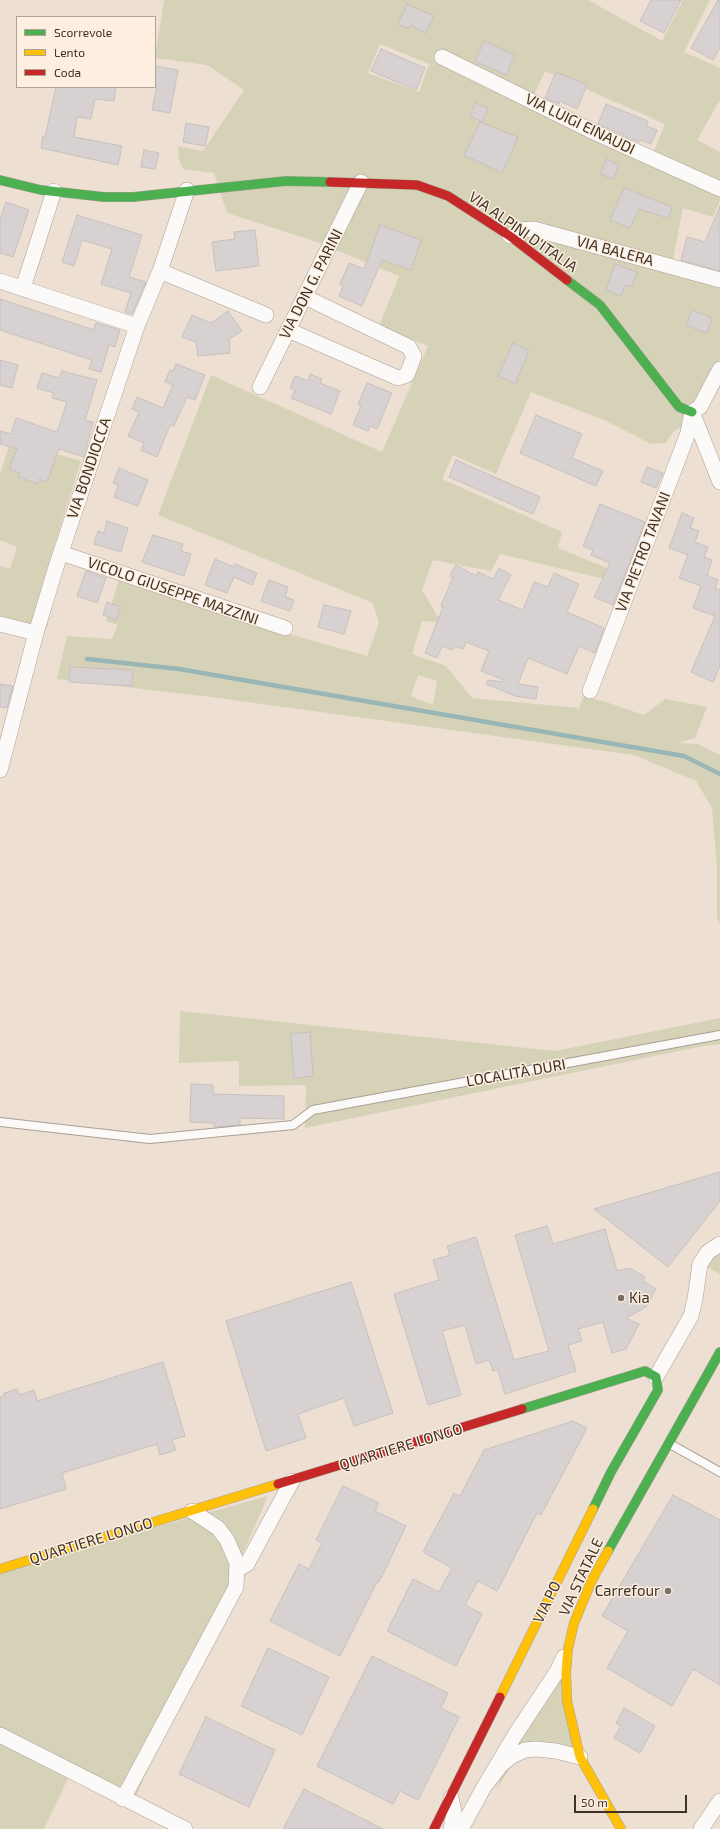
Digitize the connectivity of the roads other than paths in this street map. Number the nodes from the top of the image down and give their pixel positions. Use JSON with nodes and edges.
{"nodes":[{"id":1,"x":442,"y":56,"type":"dead end"},
{"id":2,"x":0,"y":180,"type":"edge"},
{"id":3,"x":362,"y":182,"type":"junction"},
{"id":4,"x":720,"y":189,"type":"edge"},
{"id":5,"x":187,"y":190,"type":"junction"},
{"id":6,"x":54,"y":191,"type":"junction"},
{"id":7,"x":510,"y":236,"type":"junction"},
{"id":8,"x":160,"y":271,"type":"junction"},
{"id":9,"x":720,"y":280,"type":"edge"},
{"id":10,"x":0,"y":281,"type":"edge"},
{"id":11,"x":22,"y":288,"type":"junction"},
{"id":12,"x":304,"y":297,"type":"junction"},
{"id":13,"x":266,"y":315,"type":"dead end"},
{"id":14,"x":137,"y":326,"type":"junction"},
{"id":15,"x":288,"y":330,"type":"junction"},
{"id":16,"x":720,"y":369,"type":"edge"},
{"id":17,"x":260,"y":386,"type":"dead end"},
{"id":18,"x":692,"y":412,"type":"junction"},
{"id":19,"x":720,"y":482,"type":"edge"},
{"id":20,"x":61,"y":553,"type":"junction"},
{"id":21,"x":0,"y":624,"type":"edge"},
{"id":22,"x":285,"y":628,"type":"dead end"},
{"id":23,"x":36,"y":633,"type":"junction"},
{"id":24,"x":590,"y":691,"type":"dead end"},
{"id":25,"x":0,"y":770,"type":"edge"},
{"id":26,"x":720,"y":1035,"type":"edge"},
{"id":27,"x":0,"y":1122,"type":"edge"},
{"id":28,"x":720,"y":1244,"type":"edge"},
{"id":29,"x":720,"y":1352,"type":"edge"},
{"id":30,"x":656,"y":1376,"type":"junction"},
{"id":31,"x":668,"y":1443,"type":"junction"},
{"id":32,"x":720,"y":1472,"type":"edge"},
{"id":33,"x":292,"y":1481,"type":"junction"},
{"id":34,"x":192,"y":1511,"type":"junction"},
{"id":35,"x":0,"y":1569,"type":"edge"},
{"id":36,"x":238,"y":1569,"type":"junction"},
{"id":37,"x":568,"y":1650,"type":"junction"},
{"id":38,"x":0,"y":1735,"type":"edge"},
{"id":39,"x":580,"y":1757,"type":"junction"},
{"id":40,"x":484,"y":1787,"type":"junction"},
{"id":41,"x":451,"y":1798,"type":"junction"},
{"id":42,"x":123,"y":1799,"type":"junction"},
{"id":43,"x":720,"y":1801,"type":"edge"},
{"id":44,"x":185,"y":1829,"type":"edge"},
{"id":45,"x":434,"y":1829,"type":"edge"},
{"id":46,"x":451,"y":1829,"type":"edge"},
{"id":47,"x":462,"y":1829,"type":"edge"},
{"id":48,"x":621,"y":1829,"type":"edge"},
{"id":49,"x":701,"y":1829,"type":"edge"}],
"edges":[{"from":1,"to":4,"type":"street","name":"VIA LUIGI EINAUDI"},
{"from":2,"to":6,"type":"street","name":"VIA ALPINI D'ITALIA"},
{"from":3,"to":5,"type":"street","name":"VIA ALPINI D'ITALIA"},
{"from":3,"to":7,"type":"street","name":"VIA ALPINI D'ITALIA"},
{"from":3,"to":12,"type":"street","name":"VIA DON G. PARINI"},
{"from":5,"to":6,"type":"street","name":"VIA ALPINI D'ITALIA"},
{"from":5,"to":8,"type":"street","name":"VIA BONDIOCCA"},
{"from":6,"to":11,"type":"street"},
{"from":7,"to":9,"type":"street","name":"VIA BALERA"},
{"from":7,"to":18,"type":"street","name":"VIA ALPINI D'ITALIA"},
{"from":8,"to":13,"type":"street"},
{"from":8,"to":14,"type":"street","name":"VIA BONDIOCCA"},
{"from":10,"to":11,"type":"street"},
{"from":11,"to":14,"type":"street"},
{"from":12,"to":15,"type":"street","name":"VIA DON G. PARINI"},
{"from":12,"to":15,"type":"street"},
{"from":14,"to":20,"type":"street","name":"VIA BONDIOCCA"},
{"from":15,"to":17,"type":"street","name":"VIA DON G. PARINI"},
{"from":16,"to":18,"type":"street"},
{"from":18,"to":19,"type":"street"},
{"from":18,"to":24,"type":"street","name":"VIA PIETRO TAVANI"},
{"from":20,"to":22,"type":"street","name":"VICOLO GIUSEPPE MAZZINI"},
{"from":20,"to":23,"type":"street","name":"VIA BONDIOCCA"},
{"from":21,"to":23,"type":"street"},
{"from":23,"to":25,"type":"street","name":"VIA BONDIOCCA"},
{"from":26,"to":27,"type":"lane","name":"LOCALITÀ DURI"},
{"from":28,"to":30,"type":"street"},
{"from":29,"to":31,"type":"street","name":"VIA STATALE"},
{"from":30,"to":33,"type":"street","name":"QUARTIERE LONGO"},
{"from":30,"to":41,"type":"street","name":"VIA PO"},
{"from":31,"to":32,"type":"lane"},
{"from":31,"to":37,"type":"street","name":"VIA STATALE"},
{"from":33,"to":34,"type":"street","name":"QUARTIERE LONGO"},
{"from":33,"to":36,"type":"street"},
{"from":34,"to":35,"type":"street","name":"QUARTIERE LONGO"},
{"from":34,"to":36,"type":"street"},
{"from":36,"to":42,"type":"street"},
{"from":37,"to":39,"type":"street","name":"VIA STATALE"},
{"from":37,"to":40,"type":"street"},
{"from":38,"to":42,"type":"street"},
{"from":39,"to":40,"type":"street"},
{"from":39,"to":48,"type":"street","name":"VIA STATALE"},
{"from":40,"to":47,"type":"street"},
{"from":41,"to":45,"type":"street","name":"VIA PO"},
{"from":41,"to":46,"type":"street"},
{"from":42,"to":44,"type":"street"},
{"from":43,"to":49,"type":"street"}]}
